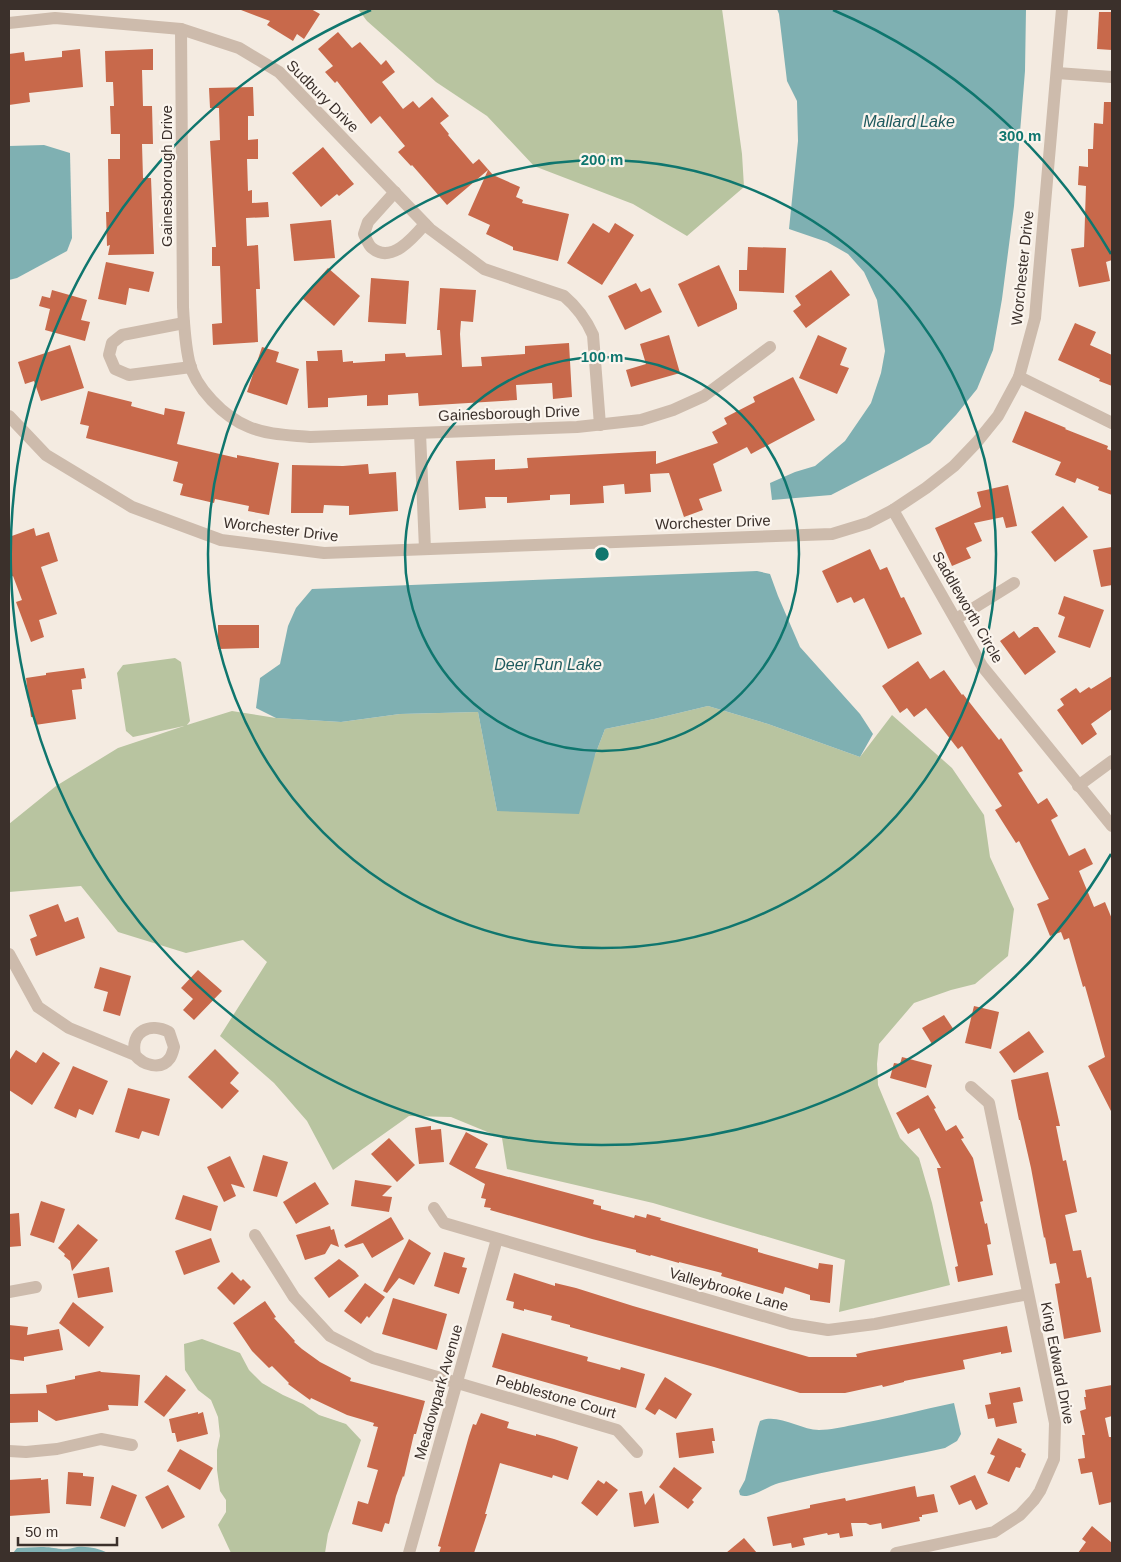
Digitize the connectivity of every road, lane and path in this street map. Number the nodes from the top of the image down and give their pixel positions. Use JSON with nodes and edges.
{"nodes":[{"id":1,"x":1062,"y":9,"type":"edge"},
{"id":2,"x":16,"y":18,"type":"edge"},
{"id":3,"x":181,"y":28,"type":"junction"},
{"id":4,"x":1057,"y":73,"type":"junction"},
{"id":5,"x":1112,"y":77,"type":"edge"},
{"id":6,"x":395,"y":192,"type":"junction"},
{"id":7,"x":425,"y":224,"type":"junction"},
{"id":8,"x":184,"y":323,"type":"junction"},
{"id":9,"x":770,"y":347,"type":"dead end"},
{"id":10,"x":191,"y":367,"type":"junction"},
{"id":11,"x":1018,"y":377,"type":"junction"},
{"id":12,"x":9,"y":416,"type":"edge"},
{"id":13,"x":1112,"y":424,"type":"edge"},
{"id":14,"x":600,"y":425,"type":"junction"},
{"id":15,"x":420,"y":433,"type":"junction"},
{"id":16,"x":892,"y":510,"type":"junction"},
{"id":17,"x":425,"y":549,"type":"junction"},
{"id":18,"x":1014,"y":582,"type":"dead end"},
{"id":19,"x":956,"y":619,"type":"junction"},
{"id":20,"x":1112,"y":761,"type":"edge"},
{"id":21,"x":1078,"y":786,"type":"junction"},
{"id":22,"x":1112,"y":826,"type":"edge"},
{"id":23,"x":9,"y":954,"type":"edge"},
{"id":24,"x":135,"y":1055,"type":"dead end"},
{"id":25,"x":972,"y":1087,"type":"dead end"},
{"id":26,"x":434,"y":1208,"type":"dead end"},
{"id":27,"x":255,"y":1235,"type":"dead end"},
{"id":28,"x":497,"y":1239,"type":"junction"},
{"id":29,"x":36,"y":1287,"type":"dead end"},
{"id":30,"x":9,"y":1292,"type":"edge"},
{"id":31,"x":1028,"y":1294,"type":"junction"},
{"id":32,"x":457,"y":1384,"type":"junction"},
{"id":33,"x":132,"y":1445,"type":"dead end"},
{"id":34,"x":9,"y":1451,"type":"edge"},
{"id":35,"x":637,"y":1452,"type":"dead end"},
{"id":36,"x":409,"y":1553,"type":"edge"},
{"id":37,"x":896,"y":1553,"type":"edge"}],
"edges":[{"from":1,"to":4,"type":"street","name":"Worchester Drive"},
{"from":2,"to":3,"type":"street","name":"Sudbury Drive"},
{"from":3,"to":6,"type":"street","name":"Sudbury Drive"},
{"from":3,"to":8,"type":"street","name":"Gainesborough Drive"},
{"from":4,"to":5,"type":"street"},
{"from":4,"to":11,"type":"street","name":"Worchester Drive"},
{"from":6,"to":7,"type":"street","name":"Sudbury Drive"},
{"from":6,"to":7,"type":"street"},
{"from":7,"to":14,"type":"street","name":"Sudbury Drive"},
{"from":8,"to":10,"type":"street","name":"Gainesborough Drive"},
{"from":8,"to":10,"type":"street"},
{"from":9,"to":14,"type":"street","name":"Gainesborough Drive"},
{"from":10,"to":15,"type":"street","name":"Gainesborough Drive"},
{"from":11,"to":13,"type":"street"},
{"from":11,"to":16,"type":"street","name":"Worchester Drive"},
{"from":12,"to":17,"type":"street","name":"Worchester Drive"},
{"from":14,"to":15,"type":"street","name":"Gainesborough Drive"},
{"from":15,"to":17,"type":"street","name":"Gainesborough Drive"},
{"from":16,"to":17,"type":"street","name":"Worchester Drive"},
{"from":16,"to":19,"type":"street","name":"Saddleworth Circle"},
{"from":18,"to":19,"type":"street"},
{"from":19,"to":21,"type":"street","name":"Saddleworth Circle"},
{"from":20,"to":21,"type":"street"},
{"from":21,"to":22,"type":"street","name":"Saddleworth Circle"},
{"from":23,"to":24,"type":"street"},
{"from":25,"to":31,"type":"street","name":"King Edward Drive"},
{"from":26,"to":28,"type":"street","name":"Valleybrooke Lane"},
{"from":27,"to":32,"type":"street","name":"Pebblestone Court"},
{"from":28,"to":31,"type":"street","name":"Valleybrooke Lane"},
{"from":28,"to":32,"type":"street","name":"Meadowpark Avenue"},
{"from":29,"to":30,"type":"street"},
{"from":31,"to":37,"type":"street","name":"King Edward Drive"},
{"from":32,"to":35,"type":"street","name":"Pebblestone Court"},
{"from":32,"to":36,"type":"street","name":"Meadowpark Avenue"},
{"from":33,"to":34,"type":"street"}]}
